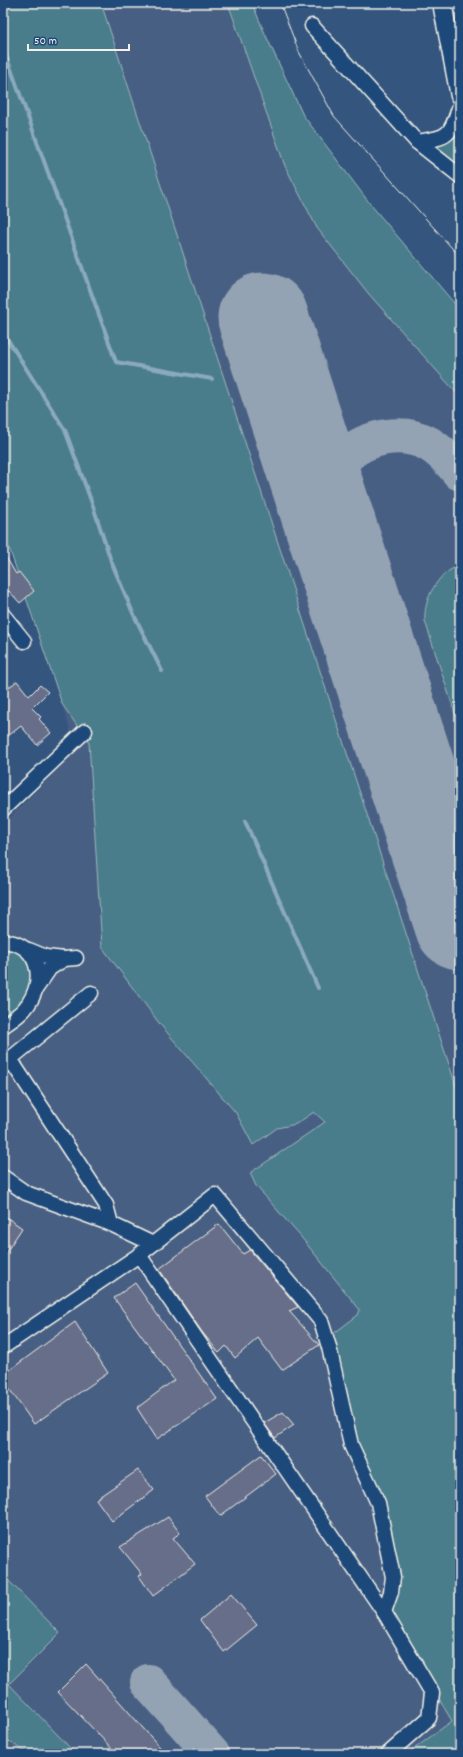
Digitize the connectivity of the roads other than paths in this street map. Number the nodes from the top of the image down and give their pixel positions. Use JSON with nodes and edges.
{"nodes":[{"id":1,"x":442,"y":3,"type":"edge"},
{"id":2,"x":312,"y":26,"type":"dead end"},
{"id":3,"x":460,"y":96,"type":"edge"},
{"id":4,"x":460,"y":105,"type":"edge"},
{"id":5,"x":417,"y":142,"type":"junction"},
{"id":6,"x":460,"y":176,"type":"edge"},
{"id":7,"x":3,"y":614,"type":"edge"},
{"id":8,"x":24,"y":641,"type":"dead end"},
{"id":9,"x":85,"y":731,"type":"dead end"},
{"id":10,"x":3,"y":810,"type":"edge"},
{"id":11,"x":3,"y":941,"type":"edge"},
{"id":12,"x":29,"y":950,"type":"junction"},
{"id":13,"x":36,"y":989,"type":"junction"},
{"id":14,"x":91,"y":993,"type":"dead end"},
{"id":15,"x":3,"y":1026,"type":"edge"},
{"id":16,"x":6,"y":1062,"type":"edge"},
{"id":17,"x":3,"y":1177,"type":"edge"},
{"id":18,"x":112,"y":1224,"type":"junction"},
{"id":19,"x":152,"y":1244,"type":"junction"},
{"id":20,"x":139,"y":1255,"type":"junction"},
{"id":21,"x":3,"y":1347,"type":"edge"},
{"id":22,"x":384,"y":1612,"type":"junction"},
{"id":23,"x":388,"y":1754,"type":"edge"}],
"edges":[{"from":1,"to":3,"type":"main road"},
{"from":2,"to":5,"type":"street"},
{"from":4,"to":5,"type":"street"},
{"from":5,"to":6,"type":"street"},
{"from":7,"to":8,"type":"street"},
{"from":9,"to":10,"type":"street"},
{"from":11,"to":12,"type":"street"},
{"from":12,"to":13,"type":"street"},
{"from":12,"to":13,"type":"street"},
{"from":13,"to":15,"type":"street"},
{"from":14,"to":16,"type":"street"},
{"from":16,"to":18,"type":"street"},
{"from":17,"to":18,"type":"street"},
{"from":18,"to":19,"type":"street"},
{"from":19,"to":20,"type":"street"},
{"from":19,"to":22,"type":"street"},
{"from":20,"to":21,"type":"street"},
{"from":20,"to":22,"type":"street"},
{"from":22,"to":23,"type":"street"}]}
